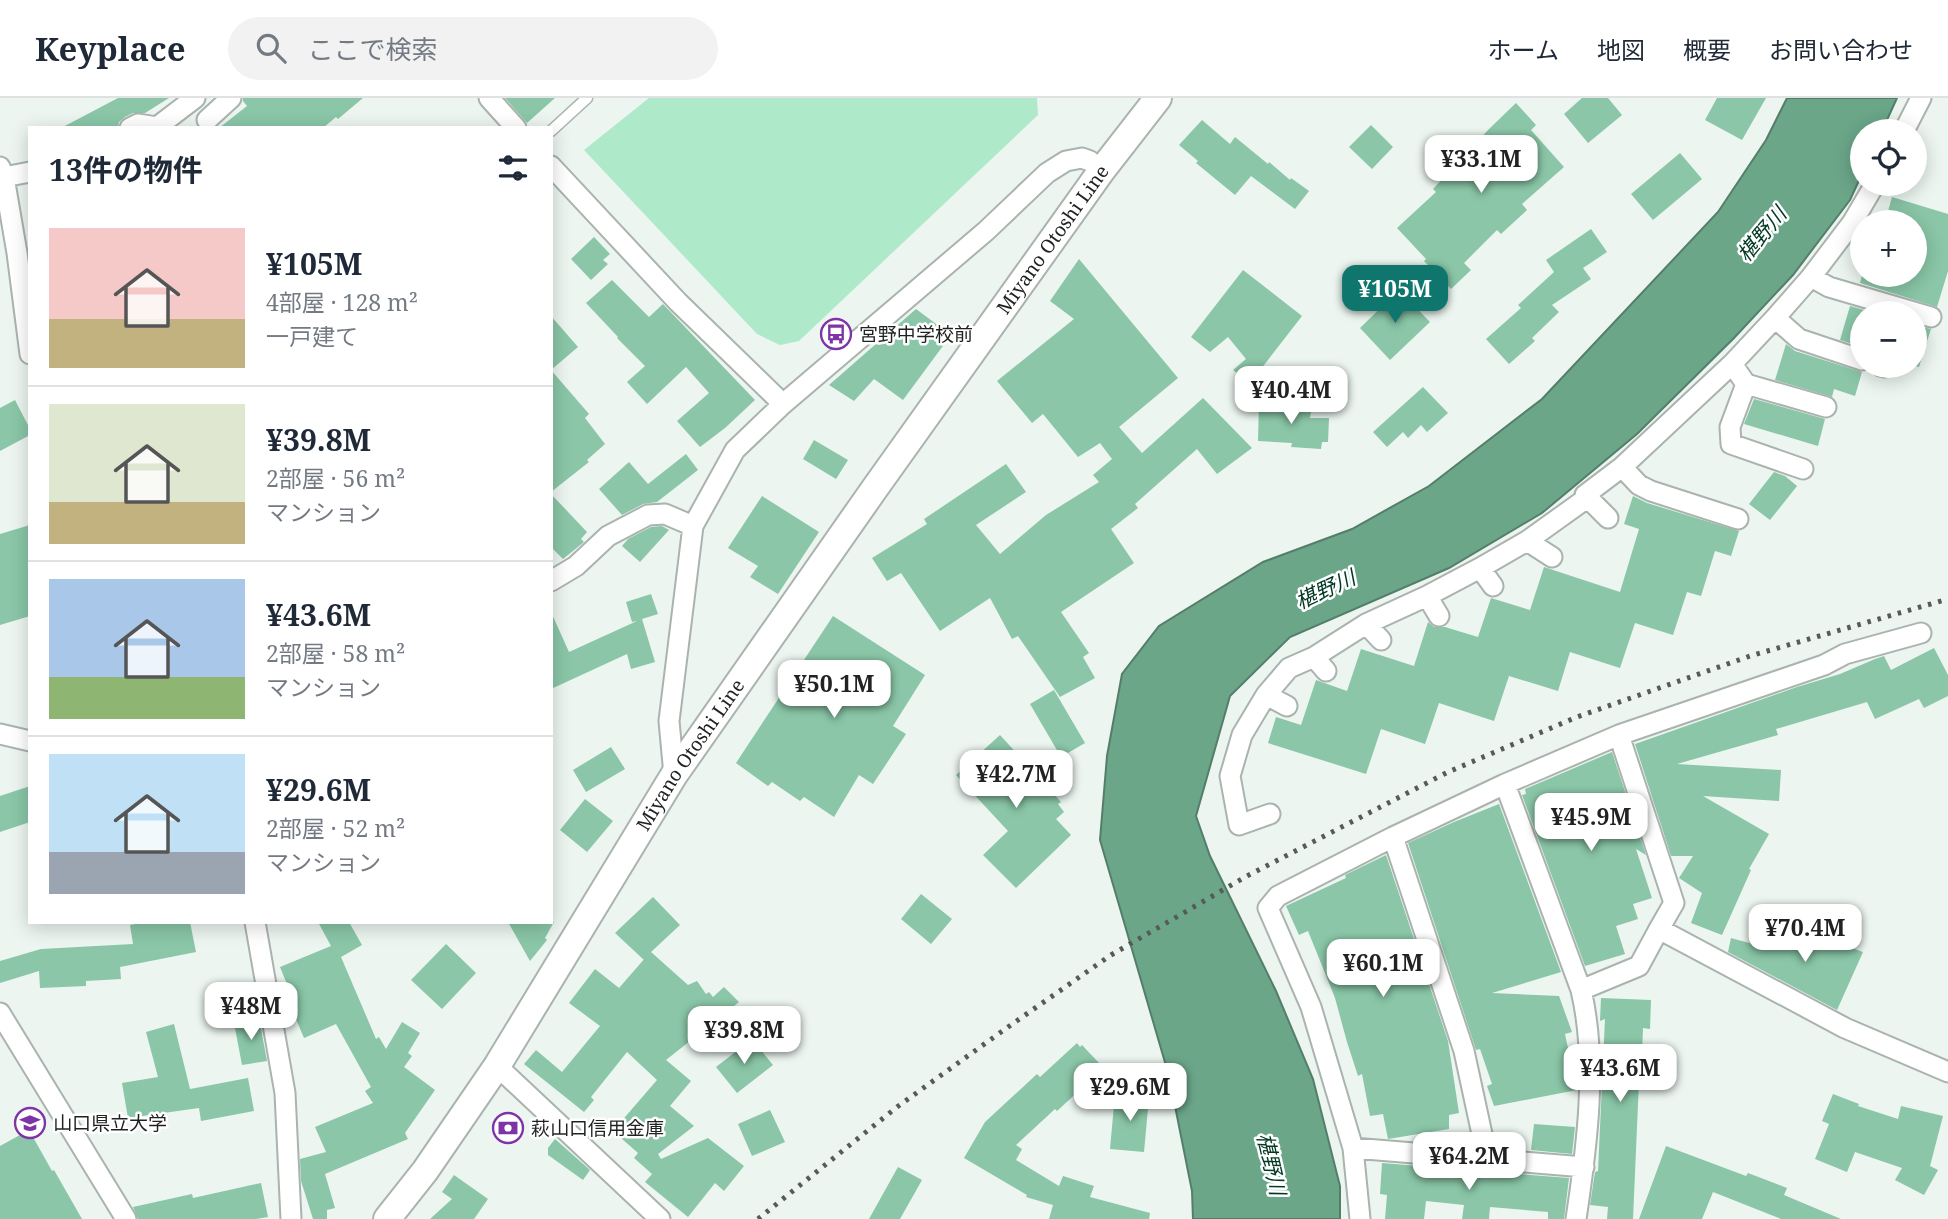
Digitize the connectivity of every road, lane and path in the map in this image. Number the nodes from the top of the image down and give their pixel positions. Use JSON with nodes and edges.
{"nodes":[{"id":1,"x":195,"y":98,"type":"edge"},
{"id":2,"x":231,"y":98,"type":"edge"},
{"id":3,"x":489,"y":98,"type":"edge"},
{"id":4,"x":587,"y":98,"type":"edge"},
{"id":5,"x":1158,"y":98,"type":"edge"},
{"id":6,"x":1921,"y":98,"type":"edge"},
{"id":7,"x":1910,"y":119,"type":"edge"},
{"id":8,"x":207,"y":120,"type":"dead end"},
{"id":9,"x":158,"y":126,"type":"edge"},
{"id":10,"x":514,"y":126,"type":"edge"},
{"id":11,"x":553,"y":129,"type":"edge"},
{"id":12,"x":553,"y":168,"type":"edge"},
{"id":13,"x":1102,"y":170,"type":"junction"},
{"id":14,"x":2,"y":172,"type":"edge"},
{"id":15,"x":28,"y":172,"type":"edge"},
{"id":16,"x":1868,"y":196,"type":"edge"},
{"id":17,"x":1811,"y":277,"type":"junction"},
{"id":18,"x":1931,"y":317,"type":"dead end"},
{"id":19,"x":1774,"y":318,"type":"junction"},
{"id":20,"x":28,"y":338,"type":"edge"},
{"id":21,"x":1850,"y":355,"type":"edge"},
{"id":22,"x":1732,"y":364,"type":"junction"},
{"id":23,"x":1746,"y":384,"type":"junction"},
{"id":24,"x":783,"y":404,"type":"junction"},
{"id":25,"x":1826,"y":407,"type":"dead end"},
{"id":26,"x":1622,"y":467,"type":"junction"},
{"id":27,"x":1803,"y":469,"type":"dead end"},
{"id":28,"x":1587,"y":498,"type":"junction"},
{"id":29,"x":1608,"y":518,"type":"dead end"},
{"id":30,"x":1738,"y":519,"type":"dead end"},
{"id":31,"x":693,"y":526,"type":"junction"},
{"id":32,"x":1527,"y":541,"type":"junction"},
{"id":33,"x":1552,"y":557,"type":"dead end"},
{"id":34,"x":1480,"y":568,"type":"junction"},
{"id":35,"x":555,"y":573,"type":"edge"},
{"id":36,"x":1493,"y":586,"type":"dead end"},
{"id":37,"x":1427,"y":596,"type":"junction"},
{"id":38,"x":1439,"y":616,"type":"dead end"},
{"id":39,"x":1366,"y":624,"type":"junction"},
{"id":40,"x":1920,"y":633,"type":"dead end"},
{"id":41,"x":1381,"y":640,"type":"dead end"},
{"id":42,"x":1266,"y":695,"type":"junction"},
{"id":43,"x":1287,"y":706,"type":"dead end"},
{"id":44,"x":0,"y":734,"type":"edge"},
{"id":45,"x":1619,"y":735,"type":"junction"},
{"id":46,"x":28,"y":741,"type":"edge"},
{"id":47,"x":674,"y":775,"type":"junction"},
{"id":48,"x":1505,"y":784,"type":"junction"},
{"id":49,"x":1270,"y":814,"type":"dead end"},
{"id":50,"x":1393,"y":837,"type":"junction"},
{"id":51,"x":255,"y":924,"type":"edge"},
{"id":52,"x":1659,"y":929,"type":"junction"},
{"id":53,"x":1581,"y":990,"type":"junction"},
{"id":54,"x":0,"y":1013,"type":"edge"},
{"id":55,"x":497,"y":1066,"type":"junction"},
{"id":56,"x":1948,"y":1072,"type":"edge"},
{"id":57,"x":1353,"y":1148,"type":"junction"},
{"id":58,"x":1484,"y":1158,"type":"junction"},
{"id":59,"x":1584,"y":1167,"type":"junction"},
{"id":60,"x":126,"y":1219,"type":"edge"},
{"id":61,"x":291,"y":1219,"type":"edge"},
{"id":62,"x":387,"y":1219,"type":"edge"},
{"id":63,"x":660,"y":1219,"type":"edge"},
{"id":64,"x":1360,"y":1219,"type":"edge"},
{"id":65,"x":1577,"y":1219,"type":"edge"}],
"edges":[{"from":1,"to":9,"type":"street"},
{"from":2,"to":8,"type":"street"},
{"from":3,"to":10,"type":"street"},
{"from":4,"to":11,"type":"lane"},
{"from":5,"to":13,"type":"main road","name":"Miyano Otoshi Line"},
{"from":6,"to":7,"type":"street"},
{"from":12,"to":24,"type":"street"},
{"from":13,"to":24,"type":"street"},
{"from":13,"to":47,"type":"main road","name":"Miyano Otoshi Line"},
{"from":14,"to":15,"type":"street"},
{"from":14,"to":20,"type":"street"},
{"from":16,"to":17,"type":"street"},
{"from":17,"to":18,"type":"street"},
{"from":17,"to":19,"type":"street"},
{"from":19,"to":21,"type":"street"},
{"from":19,"to":22,"type":"street"},
{"from":22,"to":23,"type":"street"},
{"from":22,"to":26,"type":"street"},
{"from":23,"to":25,"type":"street"},
{"from":23,"to":27,"type":"street"},
{"from":24,"to":31,"type":"street"},
{"from":26,"to":28,"type":"street"},
{"from":26,"to":30,"type":"street"},
{"from":28,"to":29,"type":"street"},
{"from":28,"to":32,"type":"street"},
{"from":31,"to":35,"type":"street"},
{"from":31,"to":47,"type":"street"},
{"from":32,"to":33,"type":"street"},
{"from":32,"to":34,"type":"street"},
{"from":34,"to":36,"type":"street"},
{"from":34,"to":37,"type":"street"},
{"from":37,"to":38,"type":"street"},
{"from":37,"to":39,"type":"street"},
{"from":39,"to":41,"type":"street"},
{"from":39,"to":42,"type":"street"},
{"from":40,"to":45,"type":"street"},
{"from":42,"to":43,"type":"street"},
{"from":42,"to":49,"type":"street"},
{"from":44,"to":46,"type":"street"},
{"from":45,"to":48,"type":"street"},
{"from":45,"to":52,"type":"street"},
{"from":47,"to":55,"type":"main road","name":"Miyano Otoshi Line"},
{"from":48,"to":50,"type":"street"},
{"from":48,"to":53,"type":"street"},
{"from":50,"to":57,"type":"street"},
{"from":50,"to":58,"type":"street"},
{"from":51,"to":61,"type":"street"},
{"from":52,"to":53,"type":"street"},
{"from":52,"to":56,"type":"street"},
{"from":53,"to":59,"type":"street"},
{"from":54,"to":60,"type":"street"},
{"from":55,"to":62,"type":"main road","name":"Miyano Otoshi Line"},
{"from":55,"to":63,"type":"street"},
{"from":57,"to":58,"type":"street"},
{"from":57,"to":64,"type":"street"},
{"from":58,"to":59,"type":"street"},
{"from":59,"to":65,"type":"street"}]}
